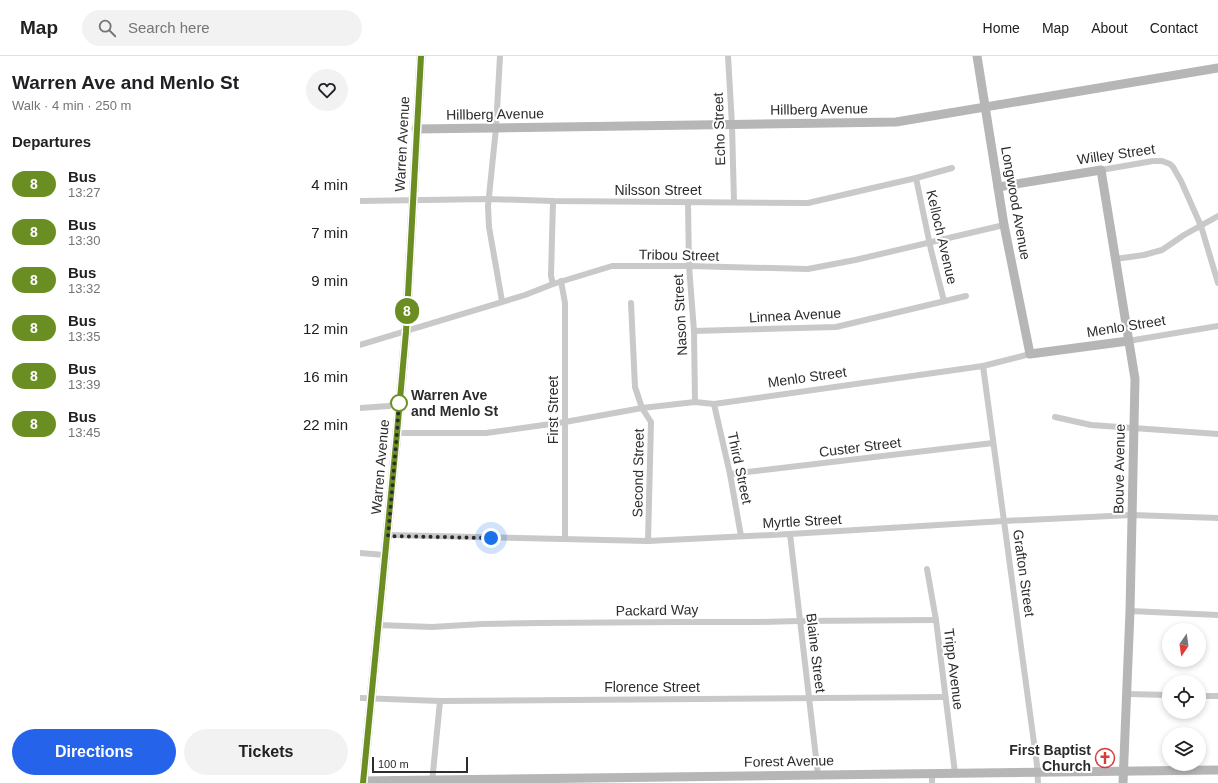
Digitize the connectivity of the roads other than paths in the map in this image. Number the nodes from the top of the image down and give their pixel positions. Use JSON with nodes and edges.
{"nodes":[{"id":1,"x":421,"y":56,"type":"edge"},
{"id":2,"x":500,"y":56,"type":"edge"},
{"id":3,"x":728,"y":56,"type":"edge"},
{"id":4,"x":977,"y":56,"type":"edge"},
{"id":5,"x":1218,"y":68,"type":"edge"},
{"id":6,"x":986,"y":107,"type":"junction"},
{"id":7,"x":732,"y":125,"type":"junction"},
{"id":8,"x":496,"y":128,"type":"junction"},
{"id":9,"x":416,"y":129,"type":"junction"},
{"id":10,"x":952,"y":168,"type":"dead end"},
{"id":11,"x":1101,"y":170,"type":"junction"},
{"id":12,"x":916,"y":178,"type":"junction"},
{"id":13,"x":998,"y":187,"type":"junction"},
{"id":14,"x":488,"y":199,"type":"junction"},
{"id":15,"x":413,"y":200,"type":"junction"},
{"id":16,"x":360,"y":201,"type":"edge"},
{"id":17,"x":553,"y":202,"type":"junction"},
{"id":18,"x":688,"y":202,"type":"junction"},
{"id":19,"x":734,"y":202,"type":"junction"},
{"id":20,"x":1218,"y":216,"type":"edge"},
{"id":21,"x":1004,"y":225,"type":"junction"},
{"id":22,"x":1201,"y":226,"type":"junction"},
{"id":23,"x":929,"y":242,"type":"junction"},
{"id":24,"x":1115,"y":259,"type":"junction"},
{"id":25,"x":689,"y":266,"type":"junction"},
{"id":26,"x":561,"y":281,"type":"junction"},
{"id":27,"x":1218,"y":283,"type":"edge"},
{"id":28,"x":553,"y":284,"type":"junction"},
{"id":29,"x":966,"y":296,"type":"dead end"},
{"id":30,"x":502,"y":301,"type":"junction"},
{"id":31,"x":944,"y":302,"type":"junction"},
{"id":32,"x":631,"y":303,"type":"dead end"},
{"id":33,"x":1218,"y":326,"type":"edge"},
{"id":34,"x":694,"y":331,"type":"junction"},
{"id":35,"x":406,"y":332,"type":"junction"},
{"id":36,"x":1128,"y":341,"type":"junction"},
{"id":37,"x":360,"y":345,"type":"edge"},
{"id":38,"x":1030,"y":354,"type":"junction"},
{"id":39,"x":983,"y":366,"type":"junction"},
{"id":40,"x":399,"y":401,"type":"junction"},
{"id":41,"x":695,"y":402,"type":"junction"},
{"id":42,"x":714,"y":404,"type":"junction"},
{"id":43,"x":360,"y":408,"type":"edge"},
{"id":44,"x":642,"y":408,"type":"junction"},
{"id":45,"x":1055,"y":417,"type":"dead end"},
{"id":46,"x":566,"y":422,"type":"junction"},
{"id":47,"x":1134,"y":428,"type":"junction"},
{"id":48,"x":397,"y":433,"type":"junction"},
{"id":49,"x":1218,"y":434,"type":"edge"},
{"id":50,"x":993,"y":443,"type":"junction"},
{"id":51,"x":730,"y":474,"type":"junction"},
{"id":52,"x":1132,"y":515,"type":"junction"},
{"id":53,"x":1218,"y":518,"type":"edge"},
{"id":54,"x":1004,"y":521,"type":"junction"},
{"id":55,"x":790,"y":534,"type":"junction"},
{"id":56,"x":388,"y":536,"type":"junction"},
{"id":57,"x":741,"y":536,"type":"junction"},
{"id":58,"x":565,"y":539,"type":"junction"},
{"id":59,"x":648,"y":540,"type":"junction"},
{"id":60,"x":360,"y":552,"type":"edge"},
{"id":61,"x":385,"y":555,"type":"junction"},
{"id":62,"x":927,"y":569,"type":"dead end"},
{"id":63,"x":1130,"y":611,"type":"junction"},
{"id":64,"x":1218,"y":615,"type":"edge"},
{"id":65,"x":936,"y":620,"type":"junction"},
{"id":66,"x":799,"y":621,"type":"junction"},
{"id":67,"x":378,"y":625,"type":"junction"},
{"id":68,"x":1127,"y":694,"type":"junction"},
{"id":69,"x":1162,"y":695,"type":"edge"},
{"id":70,"x":1206,"y":696,"type":"edge"},
{"id":71,"x":1218,"y":696,"type":"edge"},
{"id":72,"x":945,"y":697,"type":"junction"},
{"id":73,"x":360,"y":698,"type":"edge"},
{"id":74,"x":371,"y":698,"type":"junction"},
{"id":75,"x":810,"y":698,"type":"junction"},
{"id":76,"x":440,"y":700,"type":"junction"},
{"id":77,"x":1218,"y":770,"type":"edge"},
{"id":78,"x":1123,"y":771,"type":"junction"},
{"id":79,"x":955,"y":773,"type":"junction"},
{"id":80,"x":1038,"y":773,"type":"junction"},
{"id":81,"x":818,"y":775,"type":"junction"},
{"id":82,"x":932,"y":778,"type":"edge"},
{"id":83,"x":766,"y":779,"type":"edge"},
{"id":84,"x":362,"y":782,"type":"edge"},
{"id":85,"x":432,"y":782,"type":"edge"},
{"id":86,"x":1038,"y":783,"type":"edge"},
{"id":87,"x":1123,"y":783,"type":"edge"}],
"edges":[{"from":1,"to":9,"type":"street","name":"Warren Avenue"},
{"from":2,"to":8,"type":"street"},
{"from":3,"to":7,"type":"street","name":"Echo Street"},
{"from":4,"to":6,"type":"street","name":"Longwood Avenue"},
{"from":5,"to":6,"type":"street","name":"Hillberg Avenue"},
{"from":6,"to":7,"type":"street","name":"Hillberg Avenue"},
{"from":6,"to":13,"type":"street","name":"Longwood Avenue"},
{"from":7,"to":8,"type":"street","name":"Hillberg Avenue"},
{"from":7,"to":19,"type":"street","name":"Echo Street"},
{"from":8,"to":9,"type":"street","name":"Hillberg Avenue"},
{"from":8,"to":14,"type":"street"},
{"from":9,"to":15,"type":"street","name":"Warren Avenue"},
{"from":10,"to":12,"type":"street","name":"Nilsson Street"},
{"from":11,"to":13,"type":"street","name":"Willey Street"},
{"from":11,"to":22,"type":"street","name":"Willey Street"},
{"from":11,"to":24,"type":"street","name":"Bouve Avenue"},
{"from":12,"to":19,"type":"street","name":"Nilsson Street"},
{"from":12,"to":23,"type":"street","name":"Kelloch Avenue"},
{"from":13,"to":21,"type":"street","name":"Longwood Avenue"},
{"from":14,"to":15,"type":"street","name":"Nilsson Street"},
{"from":14,"to":17,"type":"street","name":"Nilsson Street"},
{"from":14,"to":30,"type":"street"},
{"from":15,"to":16,"type":"street","name":"Nilsson Street"},
{"from":15,"to":35,"type":"street","name":"Warren Avenue"},
{"from":17,"to":18,"type":"street","name":"Nilsson Street"},
{"from":17,"to":28,"type":"street"},
{"from":18,"to":19,"type":"street","name":"Nilsson Street"},
{"from":18,"to":25,"type":"street","name":"Nason Street"},
{"from":20,"to":22,"type":"street"},
{"from":21,"to":23,"type":"street","name":"Tribou Street"},
{"from":21,"to":38,"type":"street","name":"Longwood Avenue"},
{"from":22,"to":24,"type":"street"},
{"from":22,"to":27,"type":"street"},
{"from":23,"to":25,"type":"street","name":"Tribou Street"},
{"from":23,"to":31,"type":"street","name":"Kelloch Avenue"},
{"from":24,"to":36,"type":"street","name":"Bouve Avenue"},
{"from":25,"to":26,"type":"street","name":"Tribou Street"},
{"from":25,"to":34,"type":"street","name":"Nason Street"},
{"from":26,"to":28,"type":"street","name":"Tribou Street"},
{"from":26,"to":46,"type":"street","name":"First Street"},
{"from":28,"to":30,"type":"street","name":"Tribou Street"},
{"from":29,"to":31,"type":"street","name":"Linnea Avenue"},
{"from":30,"to":35,"type":"street","name":"Tribou Street"},
{"from":31,"to":34,"type":"street","name":"Linnea Avenue"},
{"from":32,"to":44,"type":"street","name":"Second Street"},
{"from":33,"to":36,"type":"street","name":"Menlo Street"},
{"from":34,"to":41,"type":"street","name":"Nason Street"},
{"from":35,"to":37,"type":"street","name":"Tribou Street"},
{"from":35,"to":40,"type":"street","name":"Warren Avenue"},
{"from":36,"to":38,"type":"street","name":"Menlo Street"},
{"from":36,"to":47,"type":"street","name":"Bouve Avenue"},
{"from":38,"to":39,"type":"street","name":"Menlo Street"},
{"from":39,"to":42,"type":"street","name":"Menlo Street"},
{"from":39,"to":50,"type":"street","name":"Grafton Street"},
{"from":40,"to":43,"type":"street"},
{"from":40,"to":48,"type":"street","name":"Warren Avenue"},
{"from":41,"to":42,"type":"street","name":"Menlo Street"},
{"from":41,"to":44,"type":"street","name":"Menlo Street"},
{"from":42,"to":51,"type":"street","name":"Third Street"},
{"from":44,"to":46,"type":"street","name":"Menlo Street"},
{"from":44,"to":59,"type":"street","name":"Second Street"},
{"from":45,"to":47,"type":"street"},
{"from":46,"to":48,"type":"street","name":"Menlo Street"},
{"from":46,"to":58,"type":"street","name":"First Street"},
{"from":47,"to":49,"type":"street"},
{"from":47,"to":52,"type":"street","name":"Bouve Avenue"},
{"from":48,"to":56,"type":"street","name":"Warren Avenue"},
{"from":50,"to":51,"type":"street","name":"Custer Street"},
{"from":50,"to":54,"type":"street","name":"Grafton Street"},
{"from":51,"to":57,"type":"street","name":"Third Street"},
{"from":52,"to":53,"type":"street","name":"Myrtle Street"},
{"from":52,"to":54,"type":"street","name":"Myrtle Street"},
{"from":52,"to":63,"type":"street","name":"Bouve Avenue"},
{"from":54,"to":55,"type":"street","name":"Myrtle Street"},
{"from":54,"to":80,"type":"street","name":"Grafton Street"},
{"from":55,"to":57,"type":"street","name":"Myrtle Street"},
{"from":55,"to":66,"type":"street","name":"Blaine Street"},
{"from":56,"to":58,"type":"street","name":"Myrtle Street"},
{"from":56,"to":61,"type":"street","name":"Warren Avenue"},
{"from":57,"to":59,"type":"street","name":"Myrtle Street"},
{"from":58,"to":59,"type":"street","name":"Myrtle Street"},
{"from":60,"to":61,"type":"street"},
{"from":61,"to":67,"type":"street","name":"Warren Avenue"},
{"from":62,"to":65,"type":"street","name":"Tripp Avenue"},
{"from":63,"to":64,"type":"street"},
{"from":63,"to":68,"type":"street","name":"Bouve Avenue"},
{"from":65,"to":66,"type":"street","name":"Packard Way"},
{"from":65,"to":72,"type":"street","name":"Tripp Avenue"},
{"from":66,"to":67,"type":"street","name":"Packard Way"},
{"from":66,"to":75,"type":"street","name":"Blaine Street"},
{"from":67,"to":74,"type":"street","name":"Warren Avenue"},
{"from":68,"to":69,"type":"street"},
{"from":68,"to":78,"type":"street","name":"Bouve Avenue"},
{"from":70,"to":71,"type":"street"},
{"from":72,"to":75,"type":"street","name":"Florence Street"},
{"from":72,"to":79,"type":"street","name":"Tripp Avenue"},
{"from":73,"to":74,"type":"street","name":"Florence Street"},
{"from":74,"to":76,"type":"street","name":"Florence Street"},
{"from":74,"to":84,"type":"street","name":"Warren Avenue"},
{"from":75,"to":76,"type":"street","name":"Florence Street"},
{"from":75,"to":81,"type":"street","name":"Blaine Street"},
{"from":76,"to":85,"type":"street"},
{"from":77,"to":78,"type":"street","name":"Forest Avenue"},
{"from":78,"to":80,"type":"street","name":"Forest Avenue"},
{"from":78,"to":87,"type":"street","name":"Bouve Avenue"},
{"from":79,"to":80,"type":"street","name":"Forest Avenue"},
{"from":79,"to":82,"type":"street","name":"Forest Avenue"},
{"from":80,"to":86,"type":"street","name":"Grafton Street"},
{"from":81,"to":82,"type":"street","name":"Forest Avenue"},
{"from":81,"to":83,"type":"street","name":"Forest Avenue"},
{"from":83,"to":85,"type":"street","name":"Forest Avenue"},
{"from":84,"to":85,"type":"street","name":"Forest Avenue"}]}
